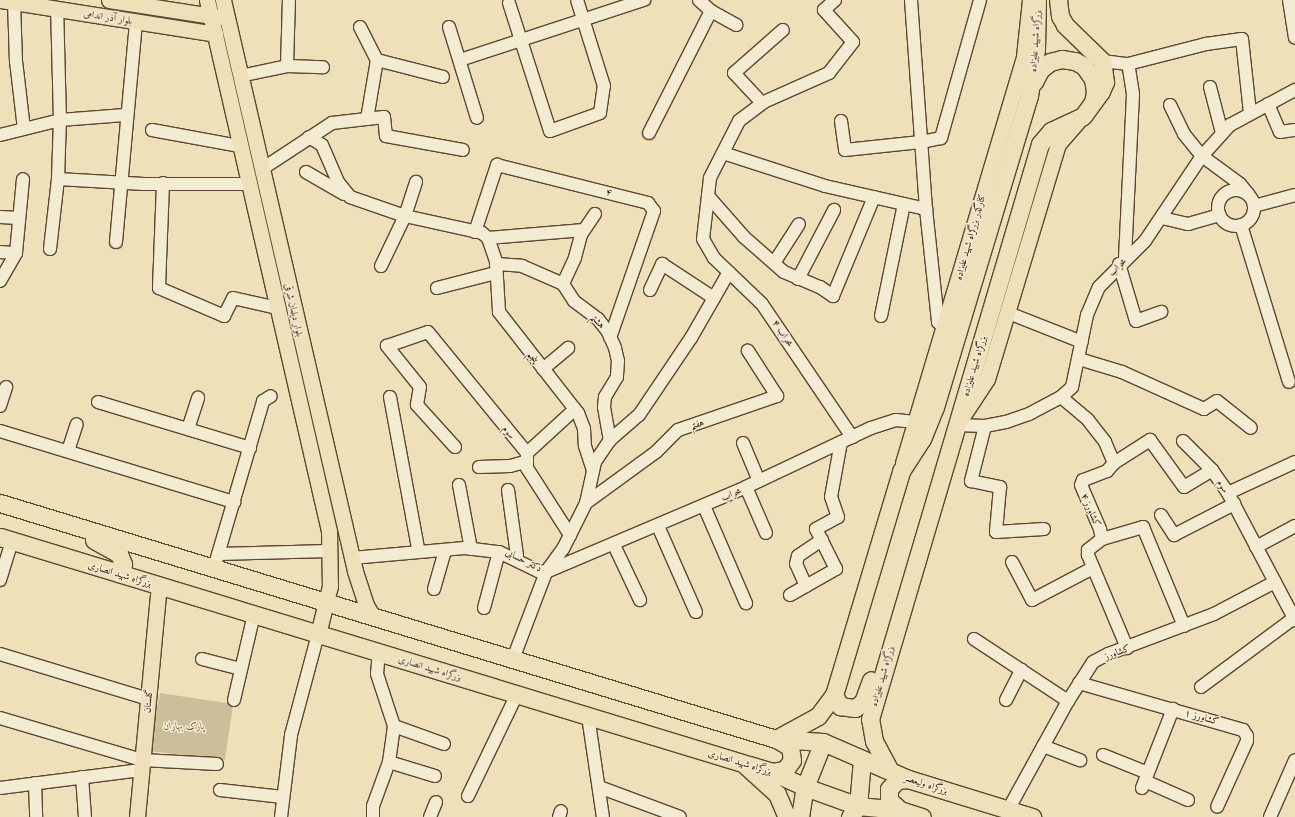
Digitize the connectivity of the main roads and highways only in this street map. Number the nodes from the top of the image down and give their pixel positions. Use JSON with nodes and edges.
{"nodes":[{"id":1,"x":207,"y":0,"type":"edge"},
{"id":2,"x":223,"y":0,"type":"edge"},
{"id":3,"x":1030,"y":0,"type":"edge"},
{"id":4,"x":1037,"y":0,"type":"edge"},
{"id":5,"x":1058,"y":0,"type":"edge"},
{"id":6,"x":8,"y":1,"type":"edge"},
{"id":7,"x":117,"y":1,"type":"edge"},
{"id":8,"x":177,"y":10,"type":"junction"},
{"id":9,"x":210,"y":15,"type":"junction"},
{"id":10,"x":175,"y":27,"type":"junction"},
{"id":11,"x":230,"y":33,"type":"junction"},
{"id":12,"x":215,"y":34,"type":"junction"},
{"id":13,"x":1030,"y":96,"type":"junction"},
{"id":14,"x":1088,"y":110,"type":"junction"},
{"id":15,"x":262,"y":169,"type":"junction"},
{"id":16,"x":247,"y":184,"type":"junction"},
{"id":17,"x":901,"y":471,"type":"junction"},
{"id":18,"x":0,"y":503,"type":"edge"},
{"id":19,"x":46,"y":517,"type":"junction"},
{"id":20,"x":329,"y":531,"type":"junction"},
{"id":21,"x":6,"y":539,"type":"edge"},
{"id":22,"x":119,"y":573,"type":"junction"},
{"id":23,"x":159,"y":585,"type":"junction"},
{"id":24,"x":359,"y":587,"type":"junction"},
{"id":25,"x":373,"y":616,"type":"junction"},
{"id":26,"x":322,"y":618,"type":"junction"},
{"id":27,"x":894,"y":636,"type":"junction"},
{"id":28,"x":834,"y":695,"type":"junction"},
{"id":29,"x":776,"y":739,"type":"junction"},
{"id":30,"x":823,"y":742,"type":"junction"},
{"id":31,"x":862,"y":759,"type":"junction"},
{"id":32,"x":741,"y":762,"type":"junction"},
{"id":33,"x":890,"y":771,"type":"junction"},
{"id":34,"x":772,"y":772,"type":"junction"},
{"id":35,"x":908,"y":779,"type":"junction"},
{"id":36,"x":805,"y":787,"type":"junction"},
{"id":37,"x":900,"y":810,"type":"junction"},
{"id":38,"x":854,"y":811,"type":"edge"},
{"id":39,"x":137,"y":817,"type":"edge"},
{"id":40,"x":788,"y":817,"type":"edge"},
{"id":41,"x":800,"y":817,"type":"edge"},
{"id":42,"x":922,"y":817,"type":"edge"},
{"id":43,"x":1032,"y":817,"type":"edge"}],
"edges":[{"from":1,"to":9,"type":"main road","name":"بلوار دیلمان شرقی"},
{"from":2,"to":11,"type":"main road","name":"بلوار دیلمان شرقی"},
{"from":3,"to":17,"type":"main road","name":"کنارگذر بزرگراه شهید علیزاده"},
{"from":4,"to":13,"type":"highway","name":"بزرگراه شهید علیزاده"},
{"from":5,"to":14,"type":"highway"},
{"from":6,"to":10,"type":"main road","name":"بلوار آذر اندامی"},
{"from":7,"to":8,"type":"main road","name":"بلوار آذر اندامی"},
{"from":8,"to":9,"type":"main road","name":"بلوار آذر اندامی"},
{"from":8,"to":10,"type":"main road"},
{"from":9,"to":11,"type":"main road"},
{"from":9,"to":12,"type":"main road","name":"بلوار دیلمان شرقی"},
{"from":10,"to":12,"type":"main road","name":"بلوار آذر اندامی"},
{"from":11,"to":15,"type":"main road","name":"بلوار دیلمان شرقی"},
{"from":12,"to":16,"type":"main road","name":"بلوار دیلمان شرقی"},
{"from":13,"to":14,"type":"highway"},
{"from":13,"to":17,"type":"highway","name":"بزرگراه شهید علیزاده"},
{"from":14,"to":27,"type":"highway","name":"بزرگراه شهید علیزاده"},
{"from":15,"to":16,"type":"main road"},
{"from":15,"to":24,"type":"main road","name":"بلوار دیلمان شرقی"},
{"from":16,"to":20,"type":"main road","name":"بلوار دیلمان شرقی"},
{"from":17,"to":28,"type":"highway","name":"بزرگراه شهید علیزاده"},
{"from":18,"to":19,"type":"highway","name":"بزرگراه شهید انصاری"},
{"from":19,"to":22,"type":"highway"},
{"from":19,"to":26,"type":"highway","name":"بزرگراه شهید انصاری"},
{"from":20,"to":24,"type":"main road"},
{"from":20,"to":26,"type":"main road","name":"بلوار دیلمان شرقی"},
{"from":21,"to":22,"type":"highway","name":"بزرگراه شهید انصاری"},
{"from":22,"to":23,"type":"highway","name":"بزرگراه شهید انصاری"},
{"from":23,"to":26,"type":"highway","name":"بزرگراه شهید انصاری"},
{"from":23,"to":39,"type":"main road","name":"گلستان"},
{"from":24,"to":25,"type":"main road","name":"بلوار دیلمان شرقی"},
{"from":25,"to":26,"type":"highway","name":"بزرگراه شهید انصاری"},
{"from":25,"to":29,"type":"highway","name":"بزرگراه شهید انصاری"},
{"from":26,"to":32,"type":"highway","name":"بزرگراه شهید انصاری"},
{"from":27,"to":28,"type":"highway"},
{"from":27,"to":33,"type":"highway","name":"بزرگراه شهید علیزاده"},
{"from":28,"to":29,"type":"highway","name":"بزرگراه شهید علیزاده"},
{"from":29,"to":30,"type":"highway","name":"بزرگراه شهید انصاری"},
{"from":29,"to":34,"type":"highway"},
{"from":30,"to":31,"type":"highway","name":"بزرگراه ولیعصر"},
{"from":30,"to":36,"type":"highway"},
{"from":31,"to":33,"type":"highway","name":"بزرگراه ولیعصر"},
{"from":31,"to":38,"type":"highway"},
{"from":32,"to":34,"type":"highway","name":"بزرگراه شهید انصاری"},
{"from":32,"to":40,"type":"highway"},
{"from":33,"to":35,"type":"highway","name":"بزرگراه ولیعصر"},
{"from":34,"to":36,"type":"highway","name":"بزرگراه شهید انصاری"},
{"from":35,"to":37,"type":"highway"},
{"from":35,"to":43,"type":"highway","name":"بزرگراه ولیعصر"},
{"from":36,"to":38,"type":"highway","name":"بزرگراه شهید انصاری"},
{"from":36,"to":41,"type":"highway"},
{"from":37,"to":38,"type":"highway"},
{"from":37,"to":42,"type":"highway"}]}
